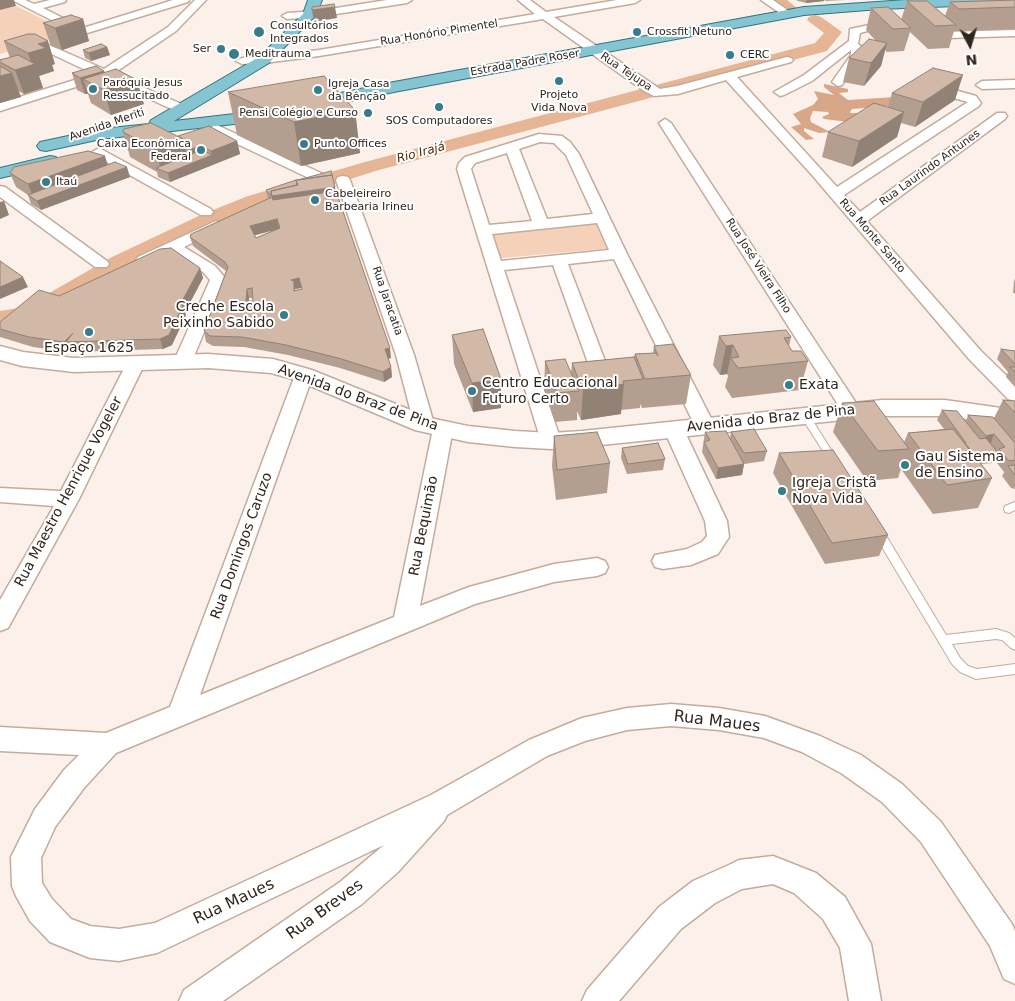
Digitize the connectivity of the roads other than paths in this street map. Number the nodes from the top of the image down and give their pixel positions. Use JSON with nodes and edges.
{"nodes":[{"id":1,"x":17,"y":0,"type":"edge"},
{"id":2,"x":61,"y":0,"type":"edge"},
{"id":3,"x":184,"y":0,"type":"edge"},
{"id":4,"x":201,"y":0,"type":"edge"},
{"id":5,"x":296,"y":0,"type":"edge"},
{"id":6,"x":315,"y":0,"type":"edge"},
{"id":7,"x":407,"y":0,"type":"edge"},
{"id":8,"x":522,"y":0,"type":"edge"},
{"id":9,"x":635,"y":0,"type":"edge"},
{"id":10,"x":766,"y":0,"type":"edge"},
{"id":11,"x":785,"y":0,"type":"edge"},
{"id":12,"x":1006,"y":0,"type":"edge"},
{"id":13,"x":1015,"y":4,"type":"edge"},
{"id":14,"x":33,"y":8,"type":"junction"},
{"id":15,"x":804,"y":11,"type":"junction"},
{"id":16,"x":864,"y":11,"type":"junction"},
{"id":17,"x":788,"y":14,"type":"junction"},
{"id":18,"x":309,"y":15,"type":"junction"},
{"id":19,"x":544,"y":15,"type":"junction"},
{"id":20,"x":287,"y":16,"type":"junction"},
{"id":21,"x":899,"y":22,"type":"edge"},
{"id":22,"x":879,"y":23,"type":"junction"},
{"id":23,"x":936,"y":26,"type":"edge"},
{"id":24,"x":82,"y":31,"type":"junction"},
{"id":25,"x":1015,"y":32,"type":"edge"},
{"id":26,"x":947,"y":35,"type":"junction"},
{"id":27,"x":854,"y":42,"type":"junction"},
{"id":28,"x":960,"y":45,"type":"dead end"},
{"id":29,"x":598,"y":52,"type":"junction"},
{"id":30,"x":264,"y":60,"type":"junction"},
{"id":31,"x":787,"y":60,"type":"dead end"},
{"id":32,"x":242,"y":61,"type":"junction"},
{"id":33,"x":105,"y":74,"type":"junction"},
{"id":34,"x":729,"y":76,"type":"junction"},
{"id":35,"x":838,"y":82,"type":"dead end"},
{"id":36,"x":1015,"y":84,"type":"edge"},
{"id":37,"x":982,"y":85,"type":"dead end"},
{"id":38,"x":780,"y":92,"type":"dead end"},
{"id":39,"x":951,"y":93,"type":"edge"},
{"id":40,"x":175,"y":106,"type":"junction"},
{"id":41,"x":0,"y":107,"type":"edge"},
{"id":42,"x":1001,"y":116,"type":"dead end"},
{"id":43,"x":665,"y":122,"type":"dead end"},
{"id":44,"x":220,"y":124,"type":"junction"},
{"id":45,"x":150,"y":129,"type":"junction"},
{"id":46,"x":46,"y":146,"type":"junction"},
{"id":47,"x":511,"y":146,"type":"junction"},
{"id":48,"x":104,"y":151,"type":"junction"},
{"id":49,"x":0,"y":161,"type":"edge"},
{"id":50,"x":0,"y":173,"type":"edge"},
{"id":51,"x":318,"y":177,"type":"edge"},
{"id":52,"x":342,"y":180,"type":"dead end"},
{"id":53,"x":0,"y":190,"type":"edge"},
{"id":54,"x":836,"y":194,"type":"junction"},
{"id":55,"x":206,"y":212,"type":"dead end"},
{"id":56,"x":602,"y":218,"type":"junction"},
{"id":57,"x":231,"y":219,"type":"edge"},
{"id":58,"x":858,"y":220,"type":"junction"},
{"id":59,"x":541,"y":224,"type":"junction"},
{"id":60,"x":484,"y":230,"type":"junction"},
{"id":61,"x":174,"y":247,"type":"junction"},
{"id":62,"x":619,"y":254,"type":"junction"},
{"id":63,"x":558,"y":260,"type":"junction"},
{"id":64,"x":496,"y":266,"type":"junction"},
{"id":65,"x":131,"y":267,"type":"edge"},
{"id":66,"x":106,"y":272,"type":"edge"},
{"id":67,"x":0,"y":353,"type":"edge"},
{"id":68,"x":183,"y":361,"type":"junction"},
{"id":69,"x":136,"y":363,"type":"junction"},
{"id":70,"x":304,"y":375,"type":"junction"},
{"id":71,"x":582,"y":376,"type":"edge"},
{"id":72,"x":552,"y":379,"type":"edge"},
{"id":73,"x":532,"y":381,"type":"junction"},
{"id":74,"x":1015,"y":395,"type":"edge"},
{"id":75,"x":851,"y":410,"type":"junction"},
{"id":76,"x":805,"y":415,"type":"junction"},
{"id":77,"x":1015,"y":418,"type":"edge"},
{"id":78,"x":705,"y":426,"type":"junction"},
{"id":79,"x":433,"y":427,"type":"junction"},
{"id":80,"x":674,"y":430,"type":"junction"},
{"id":81,"x":551,"y":441,"type":"junction"},
{"id":82,"x":842,"y":473,"type":"edge"},
{"id":83,"x":0,"y":495,"type":"edge"},
{"id":84,"x":68,"y":499,"type":"junction"},
{"id":85,"x":872,"y":523,"type":"edge"},
{"id":86,"x":663,"y":561,"type":"dead end"},
{"id":87,"x":597,"y":567,"type":"dead end"},
{"id":88,"x":0,"y":621,"type":"edge"},
{"id":89,"x":405,"y":622,"type":"junction"},
{"id":90,"x":944,"y":640,"type":"junction"},
{"id":91,"x":1015,"y":645,"type":"edge"},
{"id":92,"x":1015,"y":669,"type":"edge"},
{"id":93,"x":180,"y":716,"type":"junction"},
{"id":94,"x":0,"y":738,"type":"edge"},
{"id":95,"x":106,"y":745,"type":"junction"},
{"id":96,"x":441,"y":804,"type":"junction"},
{"id":97,"x":1015,"y":968,"type":"edge"},
{"id":98,"x":195,"y":1001,"type":"edge"},
{"id":99,"x":598,"y":1001,"type":"edge"},
{"id":100,"x":865,"y":1001,"type":"edge"}],
"edges":[{"from":1,"to":14,"type":"street"},
{"from":2,"to":14,"type":"street"},
{"from":3,"to":24,"type":"street"},
{"from":4,"to":33,"type":"street"},
{"from":5,"to":20,"type":"main road","name":"Avenida Meriti"},
{"from":6,"to":18,"type":"main road","name":"Avenida Meriti"},
{"from":7,"to":18,"type":"street"},
{"from":8,"to":19,"type":"street","name":"Rua Tejupa"},
{"from":9,"to":19,"type":"street","name":"Rua Honório Pimentel"},
{"from":10,"to":17,"type":"street"},
{"from":11,"to":15,"type":"street"},
{"from":12,"to":15,"type":"main road","name":"Estrada Padre Roser"},
{"from":13,"to":16,"type":"main road","name":"Estrada Padre Roser"},
{"from":14,"to":24,"type":"street"},
{"from":15,"to":17,"type":"main road","name":"Estrada Padre Roser"},
{"from":16,"to":22,"type":"street"},
{"from":16,"to":29,"type":"main road","name":"Estrada Padre Roser"},
{"from":17,"to":29,"type":"main road","name":"Estrada Padre Roser"},
{"from":18,"to":20,"type":"street"},
{"from":18,"to":30,"type":"main road","name":"Avenida Meriti"},
{"from":19,"to":29,"type":"street","name":"Rua Tejupa"},
{"from":19,"to":30,"type":"street","name":"Rua Honório Pimentel"},
{"from":20,"to":32,"type":"main road","name":"Avenida Meriti"},
{"from":21,"to":22,"type":"street"},
{"from":22,"to":27,"type":"street"},
{"from":23,"to":26,"type":"street"},
{"from":24,"to":33,"type":"street"},
{"from":25,"to":26,"type":"street"},
{"from":26,"to":28,"type":"street"},
{"from":27,"to":35,"type":"street"},
{"from":27,"to":38,"type":"street"},
{"from":29,"to":34,"type":"street","name":"Rua Tejupa"},
{"from":29,"to":44,"type":"main road","name":"Estrada Padre Roser"},
{"from":30,"to":32,"type":"street","name":"Rua Honório Pimentel"},
{"from":30,"to":40,"type":"main road","name":"Avenida Meriti"},
{"from":31,"to":34,"type":"street","name":"Rua Tejupa"},
{"from":32,"to":40,"type":"main road","name":"Avenida Meriti"},
{"from":33,"to":40,"type":"street"},
{"from":33,"to":41,"type":"street"},
{"from":34,"to":54,"type":"street","name":"Rua Monte Santo"},
{"from":36,"to":37,"type":"street"},
{"from":39,"to":54,"type":"street"},
{"from":40,"to":44,"type":"main road"},
{"from":40,"to":45,"type":"main road","name":"Avenida Meriti"},
{"from":40,"to":46,"type":"main road","name":"Avenida Meriti"},
{"from":42,"to":58,"type":"street","name":"Rua Laurindo Antunes"},
{"from":43,"to":75,"type":"street","name":"Rua José Vieira Filho"},
{"from":44,"to":45,"type":"main road","name":"Estrada Padre Roser"},
{"from":44,"to":48,"type":"main road","name":"Estrada Padre Roser"},
{"from":44,"to":51,"type":"street"},
{"from":45,"to":46,"type":"main road","name":"Estrada Padre Roser"},
{"from":45,"to":48,"type":"main road","name":"Avenida Meriti"},
{"from":46,"to":49,"type":"main road","name":"Avenida Meriti"},
{"from":47,"to":56,"type":"street"},
{"from":47,"to":59,"type":"street"},
{"from":47,"to":60,"type":"street"},
{"from":48,"to":50,"type":"main road","name":"Avenida Meriti"},
{"from":48,"to":55,"type":"street"},
{"from":52,"to":79,"type":"street","name":"Rua Jaracatia"},
{"from":53,"to":66,"type":"street"},
{"from":54,"to":58,"type":"street","name":"Rua Monte Santo"},
{"from":56,"to":59,"type":"street"},
{"from":56,"to":62,"type":"street"},
{"from":57,"to":61,"type":"street"},
{"from":58,"to":74,"type":"street","name":"Rua Monte Santo"},
{"from":59,"to":60,"type":"street"},
{"from":60,"to":64,"type":"street"},
{"from":61,"to":65,"type":"street"},
{"from":61,"to":68,"type":"street"},
{"from":62,"to":63,"type":"street"},
{"from":62,"to":78,"type":"street"},
{"from":63,"to":64,"type":"street"},
{"from":63,"to":71,"type":"street"},
{"from":64,"to":73,"type":"street"},
{"from":67,"to":69,"type":"street","name":"Avenida do Braz de Pina"},
{"from":68,"to":69,"type":"street","name":"Avenida do Braz de Pina"},
{"from":68,"to":70,"type":"street","name":"Avenida do Braz de Pina"},
{"from":69,"to":84,"type":"street","name":"Rua Maestro Henrique Vogeler"},
{"from":70,"to":79,"type":"street","name":"Avenida do Braz de Pina"},
{"from":70,"to":93,"type":"street","name":"Rua Domingos Caruzo"},
{"from":72,"to":73,"type":"street"},
{"from":73,"to":81,"type":"street"},
{"from":75,"to":76,"type":"street","name":"Avenida do Braz de Pina"},
{"from":75,"to":77,"type":"street","name":"Avenida do Braz de Pina"},
{"from":76,"to":78,"type":"street","name":"Avenida do Braz de Pina"},
{"from":76,"to":82,"type":"lane"},
{"from":78,"to":80,"type":"street","name":"Avenida do Braz de Pina"},
{"from":79,"to":81,"type":"street","name":"Avenida do Braz de Pina"},
{"from":79,"to":89,"type":"street","name":"Rua Bequimão"},
{"from":80,"to":81,"type":"street","name":"Avenida do Braz de Pina"},
{"from":80,"to":86,"type":"street"},
{"from":83,"to":84,"type":"street"},
{"from":84,"to":88,"type":"street","name":"Rua Maestro Henrique Vogeler"},
{"from":85,"to":90,"type":"lane"},
{"from":87,"to":89,"type":"street","name":"Rua Maues"},
{"from":89,"to":93,"type":"street","name":"Rua Maues"},
{"from":90,"to":91,"type":"lane"},
{"from":90,"to":92,"type":"lane"},
{"from":93,"to":95,"type":"street","name":"Rua Maues"},
{"from":94,"to":95,"type":"street"},
{"from":95,"to":96,"type":"street","name":"Rua Maues"},
{"from":96,"to":97,"type":"street","name":"Rua Maues"},
{"from":96,"to":98,"type":"street","name":"Rua Breves"},
{"from":99,"to":100,"type":"street"}]}
